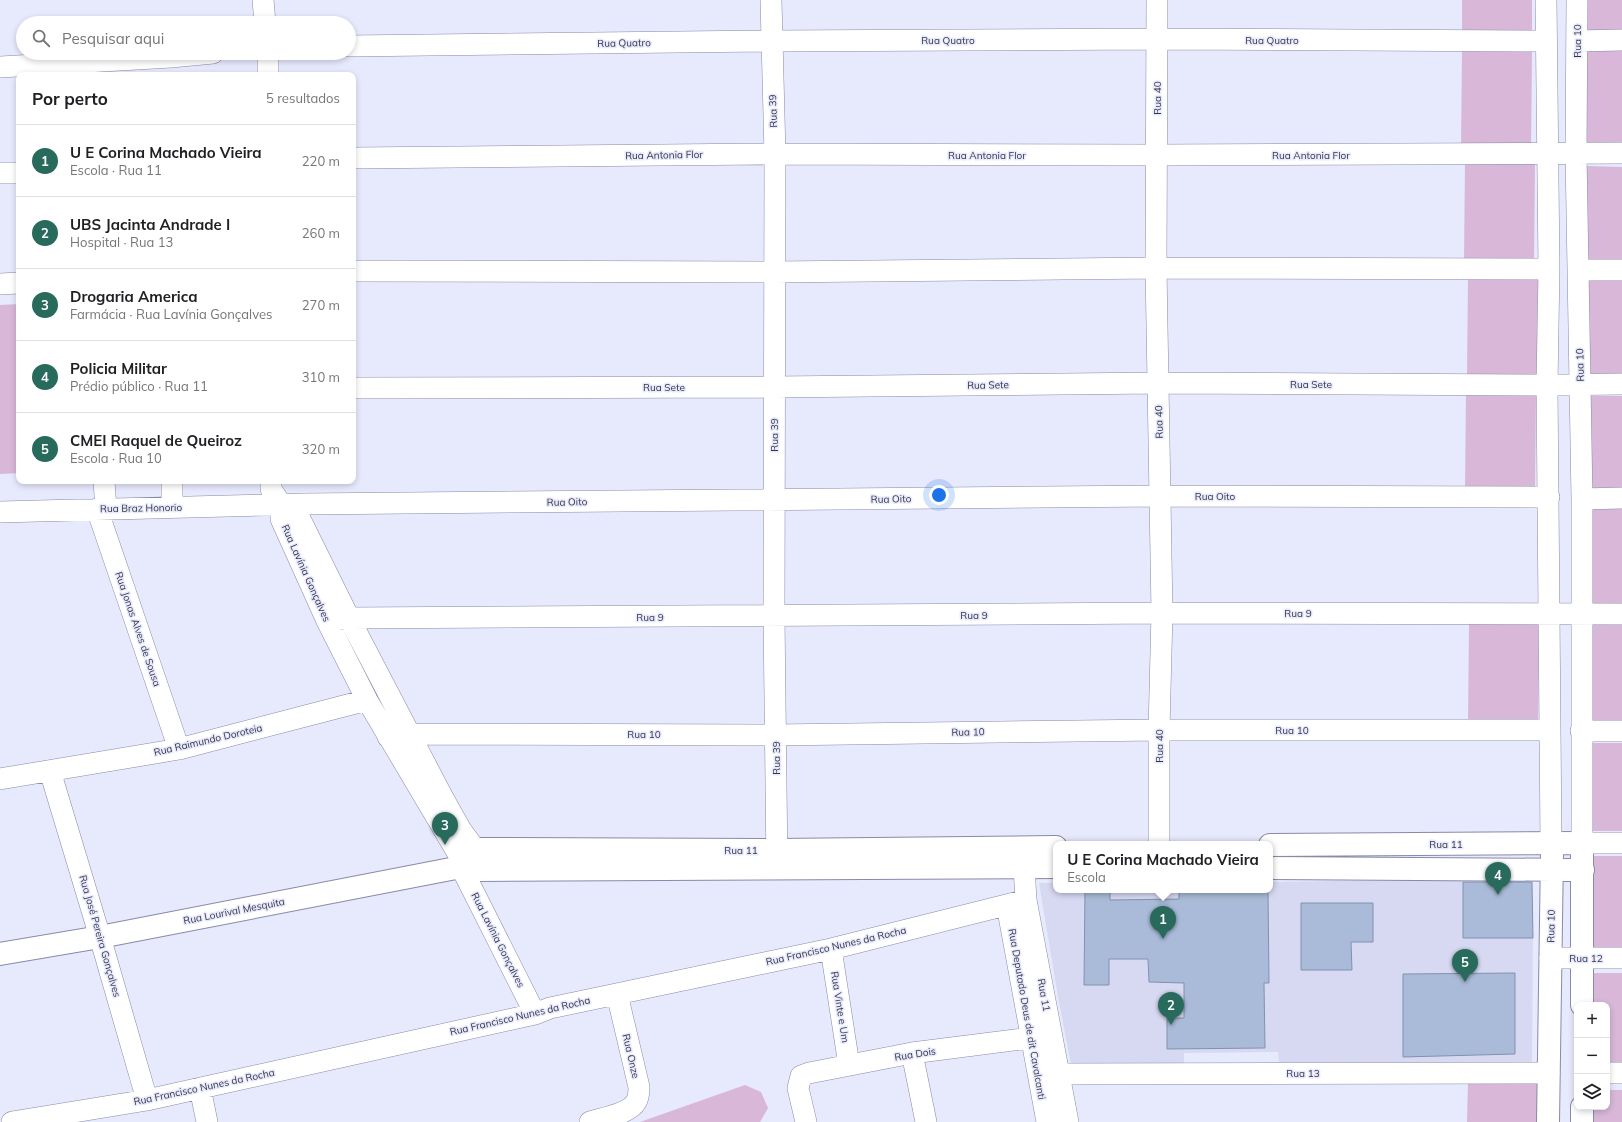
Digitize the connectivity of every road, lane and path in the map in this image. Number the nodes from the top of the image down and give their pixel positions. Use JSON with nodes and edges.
{"nodes":[{"id":1,"x":263,"y":0,"type":"edge"},
{"id":2,"x":771,"y":0,"type":"edge"},
{"id":3,"x":1157,"y":0,"type":"edge"},
{"id":4,"x":1546,"y":0,"type":"edge"},
{"id":5,"x":1577,"y":0,"type":"edge"},
{"id":6,"x":264,"y":16,"type":"edge"},
{"id":7,"x":1158,"y":39,"type":"junction"},
{"id":8,"x":1622,"y":40,"type":"edge"},
{"id":9,"x":771,"y":41,"type":"junction"},
{"id":10,"x":1546,"y":41,"type":"junction"},
{"id":11,"x":1577,"y":41,"type":"junction"},
{"id":12,"x":356,"y":46,"type":"edge"},
{"id":13,"x":190,"y":60,"type":"edge"},
{"id":14,"x":268,"y":60,"type":"edge"},
{"id":15,"x":171,"y":66,"type":"edge"},
{"id":16,"x":0,"y":67,"type":"edge"},
{"id":17,"x":90,"y":68,"type":"edge"},
{"id":18,"x":268,"y":72,"type":"edge"},
{"id":19,"x":1622,"y":153,"type":"edge"},
{"id":20,"x":775,"y":154,"type":"junction"},
{"id":21,"x":1547,"y":154,"type":"junction"},
{"id":22,"x":1576,"y":154,"type":"junction"},
{"id":23,"x":1157,"y":155,"type":"junction"},
{"id":24,"x":356,"y":158,"type":"edge"},
{"id":25,"x":0,"y":173,"type":"edge"},
{"id":26,"x":16,"y":173,"type":"edge"},
{"id":27,"x":1156,"y":268,"type":"junction"},
{"id":28,"x":1549,"y":269,"type":"junction"},
{"id":29,"x":1579,"y":270,"type":"junction"},
{"id":30,"x":1622,"y":270,"type":"edge"},
{"id":31,"x":356,"y":271,"type":"edge"},
{"id":32,"x":774,"y":272,"type":"junction"},
{"id":33,"x":16,"y":283,"type":"edge"},
{"id":34,"x":0,"y":284,"type":"edge"},
{"id":35,"x":1158,"y":383,"type":"junction"},
{"id":36,"x":1580,"y":384,"type":"junction"},
{"id":37,"x":1622,"y":384,"type":"edge"},
{"id":38,"x":1547,"y":385,"type":"junction"},
{"id":39,"x":774,"y":387,"type":"junction"},
{"id":40,"x":356,"y":388,"type":"edge"},
{"id":41,"x":104,"y":484,"type":"edge"},
{"id":42,"x":172,"y":484,"type":"edge"},
{"id":43,"x":271,"y":484,"type":"edge"},
{"id":44,"x":1160,"y":496,"type":"junction"},
{"id":45,"x":1549,"y":498,"type":"junction"},
{"id":46,"x":1622,"y":498,"type":"edge"},
{"id":47,"x":1582,"y":499,"type":"junction"},
{"id":48,"x":774,"y":500,"type":"junction"},
{"id":49,"x":282,"y":506,"type":"junction"},
{"id":50,"x":172,"y":507,"type":"junction"},
{"id":51,"x":101,"y":509,"type":"junction"},
{"id":52,"x":0,"y":512,"type":"edge"},
{"id":53,"x":1162,"y":613,"type":"junction"},
{"id":54,"x":1549,"y":614,"type":"junction"},
{"id":55,"x":1622,"y":614,"type":"edge"},
{"id":56,"x":1582,"y":615,"type":"junction"},
{"id":57,"x":774,"y":616,"type":"junction"},
{"id":58,"x":349,"y":618,"type":"junction"},
{"id":59,"x":327,"y":621,"type":"junction"},
{"id":60,"x":367,"y":700,"type":"junction"},
{"id":61,"x":1159,"y":730,"type":"junction"},
{"id":62,"x":1549,"y":730,"type":"junction"},
{"id":63,"x":1581,"y":731,"type":"junction"},
{"id":64,"x":1622,"y":731,"type":"edge"},
{"id":65,"x":410,"y":734,"type":"junction"},
{"id":66,"x":776,"y":735,"type":"junction"},
{"id":67,"x":388,"y":737,"type":"junction"},
{"id":68,"x":178,"y":749,"type":"junction"},
{"id":69,"x":50,"y":772,"type":"junction"},
{"id":70,"x":0,"y":779,"type":"edge"},
{"id":71,"x":1159,"y":841,"type":"edge"},
{"id":72,"x":1551,"y":843,"type":"junction"},
{"id":73,"x":1582,"y":843,"type":"junction"},
{"id":74,"x":1622,"y":843,"type":"edge"},
{"id":75,"x":1273,"y":845,"type":"edge"},
{"id":76,"x":1053,"y":848,"type":"edge"},
{"id":77,"x":1023,"y":857,"type":"junction"},
{"id":78,"x":776,"y":859,"type":"junction"},
{"id":79,"x":472,"y":862,"type":"junction"},
{"id":80,"x":1053,"y":866,"type":"edge"},
{"id":81,"x":1273,"y":868,"type":"edge"},
{"id":82,"x":1552,"y":869,"type":"junction"},
{"id":83,"x":1583,"y":870,"type":"junction"},
{"id":84,"x":1017,"y":902,"type":"junction"},
{"id":85,"x":100,"y":937,"type":"junction"},
{"id":86,"x":831,"y":949,"type":"junction"},
{"id":87,"x":0,"y":954,"type":"edge"},
{"id":88,"x":1550,"y":958,"type":"junction"},
{"id":89,"x":1622,"y":958,"type":"edge"},
{"id":90,"x":1581,"y":959,"type":"junction"},
{"id":91,"x":616,"y":994,"type":"junction"},
{"id":92,"x":1582,"y":1002,"type":"edge"},
{"id":93,"x":535,"y":1014,"type":"junction"},
{"id":94,"x":1030,"y":1038,"type":"junction"},
{"id":95,"x":912,"y":1053,"type":"junction"},
{"id":96,"x":849,"y":1065,"type":"junction"},
{"id":97,"x":1622,"y":1072,"type":"edge"},
{"id":98,"x":1549,"y":1073,"type":"junction"},
{"id":99,"x":1610,"y":1073,"type":"edge"},
{"id":100,"x":1058,"y":1074,"type":"junction"},
{"id":101,"x":200,"y":1088,"type":"junction"},
{"id":102,"x":147,"y":1100,"type":"junction"},
{"id":103,"x":1582,"y":1110,"type":"edge"},
{"id":104,"x":12,"y":1122,"type":"edge"},
{"id":105,"x":208,"y":1122,"type":"edge"},
{"id":106,"x":590,"y":1122,"type":"edge"},
{"id":107,"x":806,"y":1122,"type":"edge"},
{"id":108,"x":926,"y":1122,"type":"edge"},
{"id":109,"x":1046,"y":1122,"type":"edge"},
{"id":110,"x":1068,"y":1122,"type":"edge"},
{"id":111,"x":1548,"y":1122,"type":"edge"},
{"id":112,"x":1582,"y":1122,"type":"edge"}],
"edges":[{"from":1,"to":6,"type":"street"},
{"from":2,"to":9,"type":"street","name":"Rua 39"},
{"from":3,"to":7,"type":"street","name":"Rua 40"},
{"from":4,"to":10,"type":"street","name":"Rua 10"},
{"from":5,"to":11,"type":"street","name":"Rua 10"},
{"from":7,"to":9,"type":"street","name":"Rua Quatro"},
{"from":7,"to":10,"type":"street","name":"Rua Quatro"},
{"from":7,"to":23,"type":"street","name":"Rua 40"},
{"from":8,"to":11,"type":"street"},
{"from":9,"to":12,"type":"street","name":"Rua Quatro"},
{"from":9,"to":20,"type":"street","name":"Rua 39"},
{"from":10,"to":21,"type":"street","name":"Rua 10"},
{"from":11,"to":22,"type":"street","name":"Rua 10"},
{"from":13,"to":15,"type":"street"},
{"from":14,"to":18,"type":"street"},
{"from":15,"to":17,"type":"street"},
{"from":16,"to":17,"type":"street"},
{"from":19,"to":22,"type":"street","name":"Rua Antonia Flor"},
{"from":20,"to":23,"type":"street","name":"Rua Antonia Flor"},
{"from":20,"to":24,"type":"street","name":"Rua Antonia Flor"},
{"from":20,"to":32,"type":"street","name":"Rua 39"},
{"from":21,"to":22,"type":"street","name":"Rua Antonia Flor"},
{"from":21,"to":23,"type":"street","name":"Rua Antonia Flor"},
{"from":21,"to":28,"type":"street","name":"Rua 10"},
{"from":22,"to":29,"type":"street","name":"Rua 10"},
{"from":23,"to":27,"type":"street","name":"Rua 40"},
{"from":25,"to":26,"type":"street"},
{"from":27,"to":28,"type":"street"},
{"from":27,"to":32,"type":"street"},
{"from":27,"to":35,"type":"street","name":"Rua 40"},
{"from":28,"to":38,"type":"street","name":"Rua 10"},
{"from":29,"to":30,"type":"street"},
{"from":29,"to":36,"type":"street","name":"Rua 10"},
{"from":31,"to":32,"type":"street"},
{"from":32,"to":39,"type":"street","name":"Rua 39"},
{"from":33,"to":34,"type":"street"},
{"from":35,"to":38,"type":"street","name":"Rua Sete"},
{"from":35,"to":39,"type":"street","name":"Rua Sete"},
{"from":35,"to":44,"type":"street","name":"Rua 40"},
{"from":36,"to":37,"type":"street","name":"Rua Sete"},
{"from":36,"to":38,"type":"street","name":"Rua Sete"},
{"from":36,"to":47,"type":"street","name":"Rua 10"},
{"from":38,"to":45,"type":"street","name":"Rua 10"},
{"from":39,"to":40,"type":"street","name":"Rua Sete"},
{"from":39,"to":48,"type":"street","name":"Rua 39"},
{"from":41,"to":51,"type":"street","name":"Rua Jonas Alves de Sousa"},
{"from":42,"to":50,"type":"street"},
{"from":43,"to":49,"type":"street"},
{"from":44,"to":45,"type":"street","name":"Rua Oito"},
{"from":44,"to":48,"type":"street","name":"Rua Oito"},
{"from":44,"to":53,"type":"street","name":"Rua 40"},
{"from":45,"to":54,"type":"street","name":"Rua 10"},
{"from":46,"to":47,"type":"street"},
{"from":47,"to":56,"type":"street","name":"Rua 10"},
{"from":48,"to":49,"type":"street","name":"Rua Oito"},
{"from":48,"to":57,"type":"street","name":"Rua 39"},
{"from":49,"to":50,"type":"street","name":"Rua Braz Honorio"},
{"from":49,"to":58,"type":"street","name":"Rua Lavínia Gonçalves"},
{"from":49,"to":59,"type":"street","name":"Rua Lavínia Gonçalves"},
{"from":50,"to":51,"type":"street","name":"Rua Braz Honorio"},
{"from":51,"to":52,"type":"street","name":"Rua Braz Honorio"},
{"from":51,"to":68,"type":"street","name":"Rua Jonas Alves de Sousa"},
{"from":53,"to":54,"type":"street","name":"Rua 9"},
{"from":53,"to":57,"type":"street","name":"Rua 9"},
{"from":53,"to":61,"type":"street","name":"Rua 40"},
{"from":54,"to":56,"type":"street","name":"Rua 9"},
{"from":54,"to":62,"type":"street","name":"Rua 10"},
{"from":55,"to":56,"type":"street","name":"Rua 9"},
{"from":56,"to":63,"type":"street","name":"Rua 10"},
{"from":57,"to":58,"type":"street","name":"Rua 9"},
{"from":57,"to":66,"type":"street","name":"Rua 39"},
{"from":58,"to":59,"type":"street","name":"Rua 9"},
{"from":58,"to":65,"type":"street","name":"Rua Lavínia Gonçalves"},
{"from":59,"to":60,"type":"street","name":"Rua Lavínia Gonçalves"},
{"from":60,"to":67,"type":"street","name":"Rua Lavínia Gonçalves"},
{"from":60,"to":68,"type":"street","name":"Rua Raimundo Doroteia"},
{"from":61,"to":62,"type":"street","name":"Rua 10"},
{"from":61,"to":66,"type":"street","name":"Rua 10"},
{"from":61,"to":71,"type":"street","name":"Rua 40"},
{"from":62,"to":72,"type":"street","name":"Rua 10"},
{"from":63,"to":64,"type":"street"},
{"from":63,"to":73,"type":"street","name":"Rua 10"},
{"from":65,"to":66,"type":"street","name":"Rua 10"},
{"from":65,"to":67,"type":"street","name":"Rua 10"},
{"from":65,"to":79,"type":"street","name":"Rua Lavínia Gonçalves"},
{"from":66,"to":78,"type":"street","name":"Rua 39"},
{"from":67,"to":79,"type":"street","name":"Rua Lavínia Gonçalves"},
{"from":68,"to":69,"type":"street","name":"Rua Raimundo Doroteia"},
{"from":69,"to":70,"type":"street","name":"Rua Raimundo Doroteia"},
{"from":69,"to":85,"type":"street","name":"Rua José Pereira Gonçalves"},
{"from":72,"to":73,"type":"main road","name":"Rua 11"},
{"from":72,"to":75,"type":"main road","name":"Rua 11"},
{"from":72,"to":82,"type":"main road","name":"Rua 10"},
{"from":73,"to":74,"type":"street","name":"Rua 11"},
{"from":73,"to":83,"type":"main road","name":"Rua 10"},
{"from":76,"to":77,"type":"main road","name":"Rua 11"},
{"from":77,"to":78,"type":"main road","name":"Rua 11"},
{"from":77,"to":80,"type":"main road","name":"Rua 11"},
{"from":77,"to":84,"type":"street","name":"Rua 11"},
{"from":78,"to":79,"type":"main road","name":"Rua 11"},
{"from":79,"to":85,"type":"main road","name":"Rua Lourival Mesquita"},
{"from":79,"to":93,"type":"street","name":"Rua Lavínia Gonçalves"},
{"from":81,"to":82,"type":"main road"},
{"from":82,"to":83,"type":"main road"},
{"from":82,"to":88,"type":"main road","name":"Rua 10"},
{"from":83,"to":90,"type":"main road","name":"Rua 10"},
{"from":84,"to":86,"type":"street","name":"Rua Francisco Nunes da Rocha"},
{"from":84,"to":94,"type":"street","name":"Rua Deputado Deus de dit Cavalcanti"},
{"from":84,"to":100,"type":"street","name":"Rua 11"},
{"from":85,"to":87,"type":"main road","name":"Rua Lourival Mesquita"},
{"from":85,"to":102,"type":"street","name":"Rua José Pereira Gonçalves"},
{"from":86,"to":91,"type":"street","name":"Rua Francisco Nunes da Rocha"},
{"from":86,"to":96,"type":"street","name":"Rua Vinte e Um"},
{"from":88,"to":90,"type":"street","name":"Rua 12"},
{"from":88,"to":98,"type":"main road","name":"Rua 10"},
{"from":89,"to":90,"type":"street","name":"Rua 12"},
{"from":90,"to":92,"type":"main road","name":"Rua 10"},
{"from":91,"to":93,"type":"street","name":"Rua Francisco Nunes da Rocha"},
{"from":91,"to":106,"type":"street","name":"Rua Onze"},
{"from":93,"to":101,"type":"street","name":"Rua Francisco Nunes da Rocha"},
{"from":94,"to":95,"type":"street","name":"Rua Dois"},
{"from":94,"to":109,"type":"street","name":"Rua Deputado Deus de dit Cavalcanti"},
{"from":95,"to":96,"type":"street","name":"Rua Dois"},
{"from":95,"to":108,"type":"street"},
{"from":96,"to":107,"type":"street","name":"Rua Dois"},
{"from":97,"to":99,"type":"street"},
{"from":98,"to":100,"type":"street","name":"Rua 13"},
{"from":98,"to":111,"type":"main road","name":"Rua 10"},
{"from":100,"to":110,"type":"street","name":"Rua 11"},
{"from":101,"to":102,"type":"street","name":"Rua Francisco Nunes da Rocha"},
{"from":101,"to":105,"type":"street"},
{"from":102,"to":104,"type":"street","name":"Rua Francisco Nunes da Rocha"},
{"from":103,"to":112,"type":"main road"}]}
